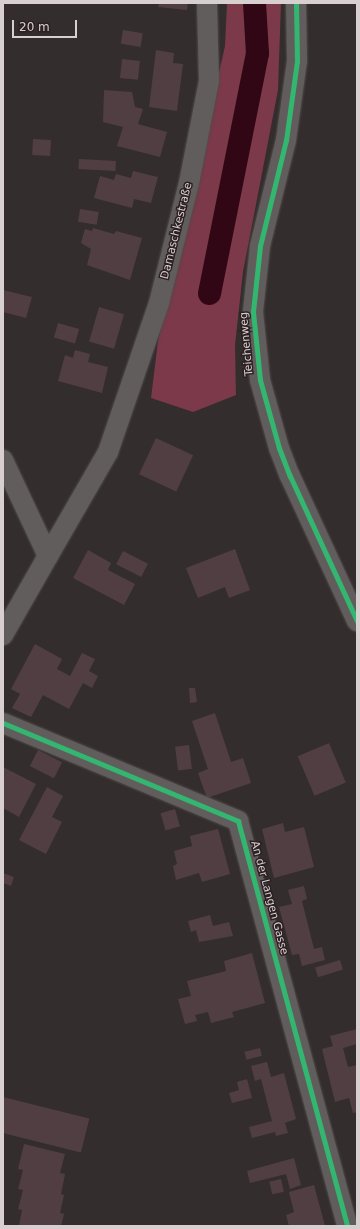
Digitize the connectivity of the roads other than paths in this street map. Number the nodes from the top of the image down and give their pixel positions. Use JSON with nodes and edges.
{"nodes":[{"id":1,"x":207,"y":3,"type":"edge"},
{"id":2,"x":296,"y":3,"type":"edge"},
{"id":3,"x":3,"y":460,"type":"edge"},
{"id":4,"x":48,"y":556,"type":"junction"},
{"id":5,"x":357,"y":621,"type":"edge"},
{"id":6,"x":3,"y":634,"type":"edge"},
{"id":7,"x":3,"y":723,"type":"edge"},
{"id":8,"x":347,"y":1226,"type":"edge"}],
"edges":[{"from":1,"to":4,"type":"street","name":"Damaschkestraße"},
{"from":2,"to":5,"type":"street","name":"Teichenweg"},
{"from":3,"to":4,"type":"street"},
{"from":4,"to":6,"type":"street","name":"Damaschkestraße"},
{"from":7,"to":8,"type":"street","name":"An der Langen Gasse"}]}
